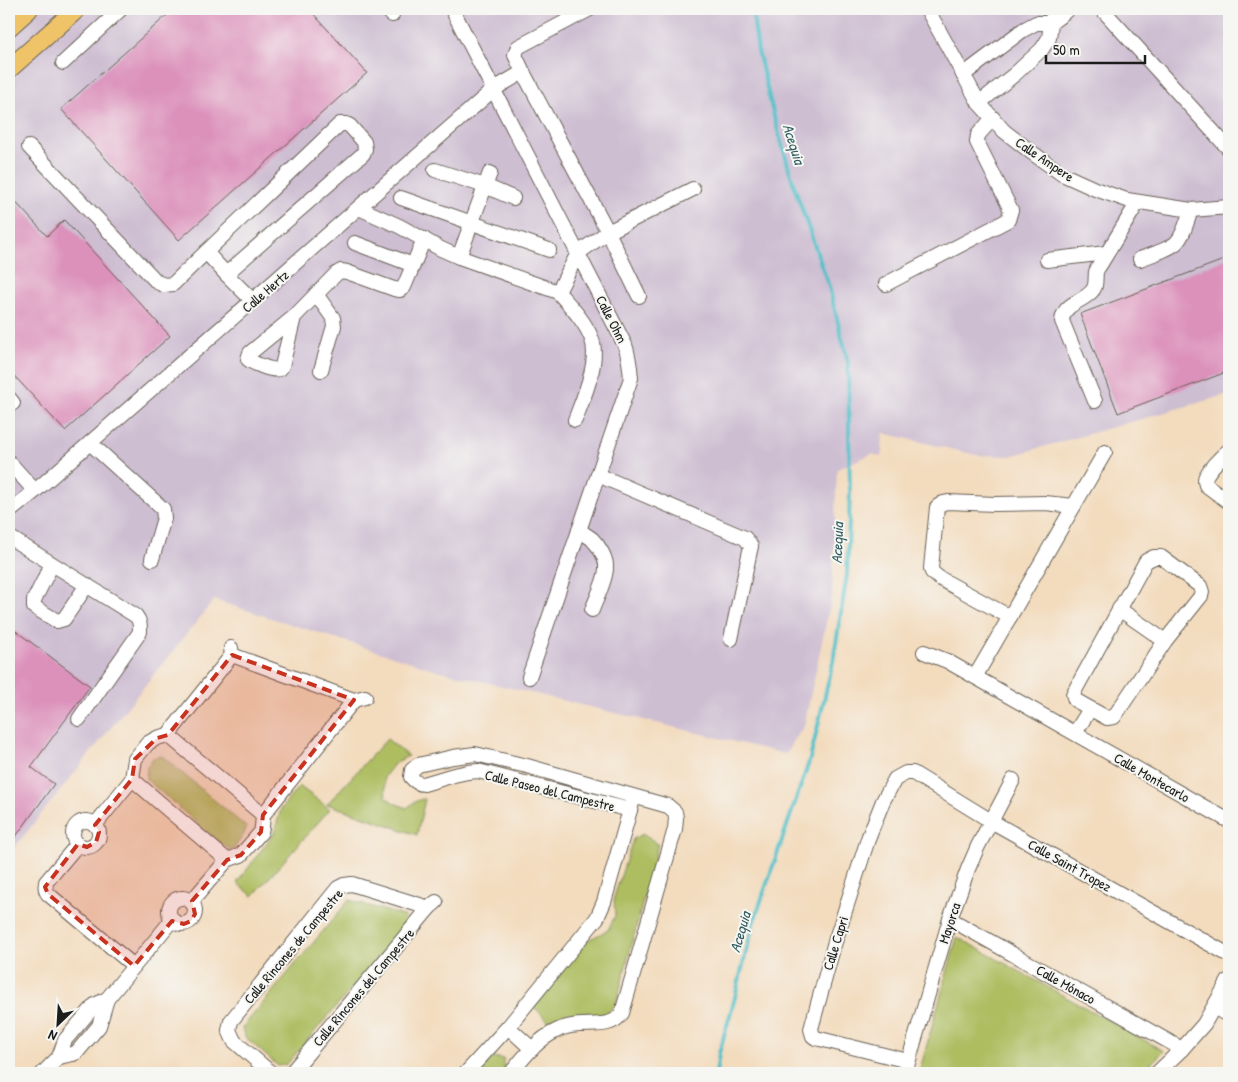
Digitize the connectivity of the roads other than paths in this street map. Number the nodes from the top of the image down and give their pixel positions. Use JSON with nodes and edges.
{"nodes":[{"id":1,"x":29,"y":9,"type":"edge"},
{"id":2,"x":77,"y":9,"type":"edge"},
{"id":3,"x":121,"y":9,"type":"edge"},
{"id":4,"x":452,"y":9,"type":"edge"},
{"id":5,"x":590,"y":9,"type":"edge"},
{"id":6,"x":926,"y":9,"type":"edge"},
{"id":7,"x":1102,"y":9,"type":"edge"},
{"id":8,"x":1056,"y":14,"type":"edge"},
{"id":9,"x":9,"y":27,"type":"edge"},
{"id":10,"x":63,"y":63,"type":"dead end"},
{"id":11,"x":9,"y":69,"type":"edge"},
{"id":12,"x":523,"y":72,"type":"junction"},
{"id":13,"x":962,"y":75,"type":"junction"},
{"id":14,"x":494,"y":90,"type":"junction"},
{"id":15,"x":979,"y":103,"type":"junction"},
{"id":16,"x":993,"y":118,"type":"junction"},
{"id":17,"x":29,"y":147,"type":"dead end"},
{"id":18,"x":1229,"y":149,"type":"edge"},
{"id":19,"x":434,"y":170,"type":"dead end"},
{"id":20,"x":488,"y":179,"type":"junction"},
{"id":21,"x":693,"y":189,"type":"dead end"},
{"id":22,"x":401,"y":198,"type":"dead end"},
{"id":23,"x":513,"y":198,"type":"dead end"},
{"id":24,"x":1138,"y":202,"type":"junction"},
{"id":25,"x":1229,"y":207,"type":"edge"},
{"id":26,"x":359,"y":208,"type":"junction"},
{"id":27,"x":1191,"y":210,"type":"junction"},
{"id":28,"x":472,"y":222,"type":"junction"},
{"id":29,"x":608,"y":232,"type":"junction"},
{"id":30,"x":424,"y":239,"type":"junction"},
{"id":31,"x":354,"y":243,"type":"dead end"},
{"id":32,"x":549,"y":250,"type":"dead end"},
{"id":33,"x":206,"y":252,"type":"junction"},
{"id":34,"x":578,"y":253,"type":"junction"},
{"id":35,"x":1106,"y":253,"type":"junction"},
{"id":36,"x":459,"y":257,"type":"junction"},
{"id":37,"x":1140,"y":259,"type":"dead end"},
{"id":38,"x":1047,"y":260,"type":"dead end"},
{"id":39,"x":413,"y":265,"type":"junction"},
{"id":40,"x":226,"y":274,"type":"junction"},
{"id":41,"x":886,"y":284,"type":"dead end"},
{"id":42,"x":558,"y":292,"type":"junction"},
{"id":43,"x":316,"y":294,"type":"junction"},
{"id":44,"x":639,"y":296,"type":"dead end"},
{"id":45,"x":253,"y":300,"type":"junction"},
{"id":46,"x":294,"y":317,"type":"dead end"},
{"id":47,"x":321,"y":370,"type":"dead end"},
{"id":48,"x":1095,"y":401,"type":"dead end"},
{"id":49,"x":575,"y":420,"type":"dead end"},
{"id":50,"x":90,"y":443,"type":"junction"},
{"id":51,"x":1229,"y":450,"type":"edge"},
{"id":52,"x":1105,"y":452,"type":"dead end"},
{"id":53,"x":9,"y":464,"type":"edge"},
{"id":54,"x":598,"y":475,"type":"junction"},
{"id":55,"x":35,"y":491,"type":"junction"},
{"id":56,"x":1229,"y":502,"type":"edge"},
{"id":57,"x":1074,"y":506,"type":"junction"},
{"id":58,"x":9,"y":512,"type":"edge"},
{"id":59,"x":579,"y":530,"type":"junction"},
{"id":60,"x":9,"y":537,"type":"edge"},
{"id":61,"x":152,"y":559,"type":"dead end"},
{"id":62,"x":52,"y":564,"type":"junction"},
{"id":63,"x":87,"y":585,"type":"junction"},
{"id":64,"x":1119,"y":609,"type":"junction"},
{"id":65,"x":592,"y":610,"type":"dead end"},
{"id":66,"x":1010,"y":617,"type":"junction"},
{"id":67,"x":731,"y":639,"type":"dead end"},
{"id":68,"x":1165,"y":641,"type":"junction"},
{"id":69,"x":924,"y":652,"type":"dead end"},
{"id":70,"x":975,"y":677,"type":"junction"},
{"id":71,"x":529,"y":678,"type":"dead end"},
{"id":72,"x":1090,"y":709,"type":"junction"},
{"id":73,"x":79,"y":719,"type":"dead end"},
{"id":74,"x":1075,"y":734,"type":"junction"},
{"id":75,"x":168,"y":735,"type":"junction"},
{"id":76,"x":527,"y":766,"type":"junction"},
{"id":77,"x":913,"y":773,"type":"joint"},
{"id":78,"x":132,"y":779,"type":"junction"},
{"id":79,"x":1013,"y":780,"type":"dead end"},
{"id":80,"x":523,"y":782,"type":"junction"},
{"id":81,"x":632,"y":804,"type":"junction"},
{"id":82,"x":262,"y":815,"type":"junction"},
{"id":83,"x":991,"y":821,"type":"junction"},
{"id":84,"x":1229,"y":821,"type":"edge"},
{"id":85,"x":227,"y":860,"type":"junction"},
{"id":86,"x":433,"y":905,"type":"joint"},
{"id":87,"x":950,"y":919,"type":"junction"},
{"id":88,"x":1229,"y":955,"type":"edge"},
{"id":89,"x":134,"y":966,"type":"junction"},
{"id":90,"x":1229,"y":980,"type":"edge"},
{"id":91,"x":1214,"y":1007,"type":"junction"},
{"id":92,"x":1229,"y":1016,"type":"edge"},
{"id":93,"x":508,"y":1027,"type":"junction"},
{"id":94,"x":1182,"y":1048,"type":"junction"},
{"id":95,"x":532,"y":1049,"type":"junction"},
{"id":96,"x":906,"y":1067,"type":"edge"},
{"id":97,"x":43,"y":1073,"type":"edge"},
{"id":98,"x":271,"y":1073,"type":"edge"},
{"id":99,"x":291,"y":1073,"type":"edge"},
{"id":100,"x":466,"y":1073,"type":"edge"},
{"id":101,"x":511,"y":1073,"type":"edge"},
{"id":102,"x":1157,"y":1073,"type":"edge"}],
"edges":[{"from":1,"to":9,"type":"main road"},
{"from":2,"to":11,"type":"main road"},
{"from":3,"to":10,"type":"street"},
{"from":4,"to":14,"type":"street","name":"Calle Ohm"},
{"from":5,"to":12,"type":"street"},
{"from":6,"to":13,"type":"street","name":"Calle Ampere"},
{"from":7,"to":18,"type":"street"},
{"from":8,"to":13,"type":"street"},
{"from":8,"to":15,"type":"street"},
{"from":12,"to":14,"type":"street","name":"Calle Hertz"},
{"from":12,"to":29,"type":"street"},
{"from":13,"to":15,"type":"street","name":"Calle Ampere"},
{"from":14,"to":26,"type":"street","name":"Calle Hertz"},
{"from":14,"to":34,"type":"street","name":"Calle Ohm"},
{"from":15,"to":16,"type":"street","name":"Calle Ampere"},
{"from":16,"to":24,"type":"street","name":"Calle Ampere"},
{"from":16,"to":41,"type":"street"},
{"from":17,"to":33,"type":"street"},
{"from":19,"to":20,"type":"street"},
{"from":20,"to":23,"type":"street"},
{"from":20,"to":28,"type":"street"},
{"from":21,"to":29,"type":"street"},
{"from":22,"to":28,"type":"street"},
{"from":24,"to":27,"type":"street","name":"Calle Ampere"},
{"from":24,"to":35,"type":"street"},
{"from":25,"to":27,"type":"street","name":"Calle Ampere"},
{"from":26,"to":30,"type":"street"},
{"from":26,"to":45,"type":"street","name":"Calle Hertz"},
{"from":27,"to":37,"type":"street"},
{"from":28,"to":32,"type":"street"},
{"from":28,"to":36,"type":"street"},
{"from":29,"to":34,"type":"street"},
{"from":29,"to":44,"type":"street"},
{"from":30,"to":36,"type":"street"},
{"from":30,"to":39,"type":"street"},
{"from":31,"to":39,"type":"street"},
{"from":33,"to":40,"type":"street"},
{"from":33,"to":40,"type":"street"},
{"from":34,"to":42,"type":"street"},
{"from":34,"to":54,"type":"street","name":"Calle Ohm"},
{"from":35,"to":38,"type":"street"},
{"from":35,"to":48,"type":"street"},
{"from":36,"to":42,"type":"street"},
{"from":39,"to":43,"type":"street"},
{"from":40,"to":45,"type":"street"},
{"from":42,"to":49,"type":"street"},
{"from":43,"to":46,"type":"street"},
{"from":43,"to":47,"type":"street"},
{"from":45,"to":50,"type":"street","name":"Calle Hertz"},
{"from":50,"to":55,"type":"street","name":"Calle Hertz"},
{"from":50,"to":61,"type":"street"},
{"from":51,"to":56,"type":"street"},
{"from":52,"to":57,"type":"street"},
{"from":53,"to":55,"type":"street"},
{"from":54,"to":59,"type":"street","name":"Calle Ohm"},
{"from":54,"to":67,"type":"street"},
{"from":55,"to":58,"type":"street","name":"Calle Hertz"},
{"from":57,"to":66,"type":"street"},
{"from":57,"to":66,"type":"street"},
{"from":59,"to":65,"type":"street"},
{"from":59,"to":71,"type":"street","name":"Calle Ohm"},
{"from":60,"to":62,"type":"street"},
{"from":62,"to":63,"type":"street"},
{"from":62,"to":63,"type":"street"},
{"from":63,"to":73,"type":"street"},
{"from":64,"to":68,"type":"street"},
{"from":64,"to":68,"type":"street"},
{"from":64,"to":72,"type":"street"},
{"from":66,"to":70,"type":"street"},
{"from":68,"to":72,"type":"street"},
{"from":69,"to":70,"type":"street","name":"Calle Montecarlo"},
{"from":70,"to":74,"type":"street","name":"Calle Montecarlo"},
{"from":72,"to":74,"type":"street"},
{"from":74,"to":84,"type":"street","name":"Calle Montecarlo"},
{"from":75,"to":78,"type":"street"},
{"from":75,"to":82,"type":"street"},
{"from":75,"to":82,"type":"street"},
{"from":76,"to":80,"type":"street"},
{"from":76,"to":80,"type":"street","name":"Calle Paseo del Campestre"},
{"from":76,"to":81,"type":"street","name":"Calle Paseo del Campestre"},
{"from":77,"to":83,"type":"street","name":"Calle Saint Tropez"},
{"from":77,"to":96,"type":"street","name":"Calle Capri"},
{"from":78,"to":85,"type":"street"},
{"from":78,"to":89,"type":"street"},
{"from":79,"to":83,"type":"street","name":"Mayorca"},
{"from":80,"to":81,"type":"street","name":"Calle Paseo del Campestre"},
{"from":81,"to":93,"type":"street","name":"Calle Paseo del Campestre"},
{"from":81,"to":95,"type":"street","name":"Calle Paseo del Campestre"},
{"from":82,"to":85,"type":"street"},
{"from":83,"to":87,"type":"street","name":"Mayorca"},
{"from":83,"to":88,"type":"street","name":"Calle Saint Tropez"},
{"from":85,"to":89,"type":"street"},
{"from":86,"to":98,"type":"street","name":"Calle Rincones de Campestre"},
{"from":86,"to":99,"type":"street","name":"Calle Rincones del Campestre"},
{"from":87,"to":94,"type":"street","name":"Calle Mónaco"},
{"from":87,"to":96,"type":"street","name":"Mayorca"},
{"from":89,"to":97,"type":"street"},
{"from":90,"to":91,"type":"street"},
{"from":91,"to":92,"type":"street"},
{"from":91,"to":94,"type":"street"},
{"from":93,"to":95,"type":"street"},
{"from":93,"to":100,"type":"street","name":"Calle Paseo del Campestre"},
{"from":94,"to":102,"type":"street"},
{"from":95,"to":101,"type":"street","name":"Calle Paseo del Campestre"}]}
